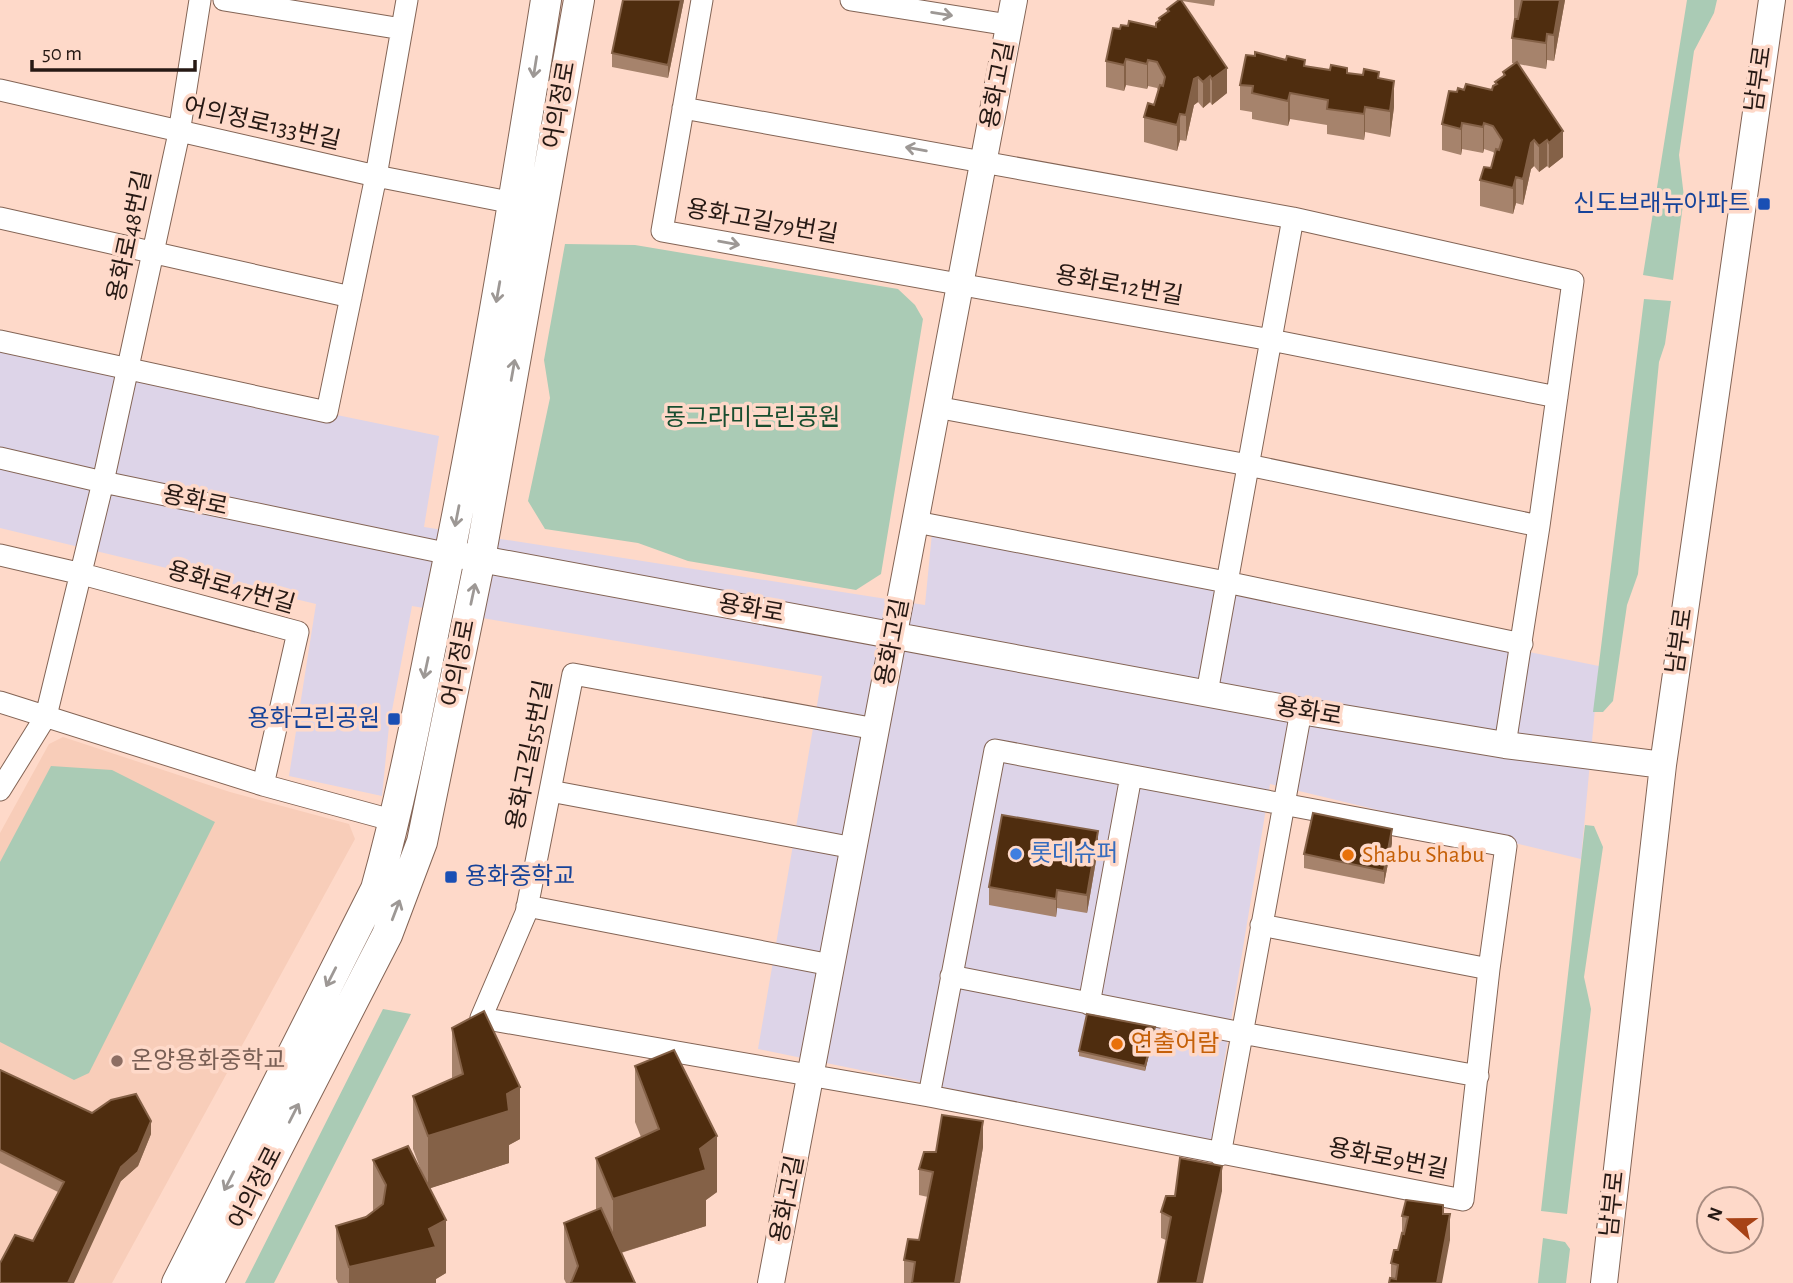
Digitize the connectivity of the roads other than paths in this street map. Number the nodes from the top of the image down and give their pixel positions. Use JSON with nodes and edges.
{"nodes":[{"id":1,"x":201,"y":0,"type":"edge"},
{"id":2,"x":224,"y":0,"type":"edge"},
{"id":3,"x":407,"y":0,"type":"edge"},
{"id":4,"x":546,"y":0,"type":"edge"},
{"id":5,"x":579,"y":0,"type":"edge"},
{"id":6,"x":702,"y":0,"type":"edge"},
{"id":7,"x":850,"y":0,"type":"edge"},
{"id":8,"x":1772,"y":0,"type":"edge"},
{"id":9,"x":1012,"y":13,"type":"edge"},
{"id":10,"x":401,"y":29,"type":"junction"},
{"id":11,"x":0,"y":90,"type":"edge"},
{"id":12,"x":683,"y":108,"type":"junction"},
{"id":13,"x":179,"y":133,"type":"junction"},
{"id":14,"x":984,"y":161,"type":"junction"},
{"id":15,"x":376,"y":176,"type":"junction"},
{"id":16,"x":514,"y":203,"type":"junction"},
{"id":17,"x":0,"y":218,"type":"edge"},
{"id":18,"x":1293,"y":218,"type":"junction"},
{"id":19,"x":153,"y":251,"type":"junction"},
{"id":20,"x":959,"y":284,"type":"junction"},
{"id":21,"x":351,"y":297,"type":"junction"},
{"id":22,"x":1271,"y":340,"type":"junction"},
{"id":23,"x":0,"y":341,"type":"edge"},
{"id":24,"x":128,"y":370,"type":"junction"},
{"id":25,"x":1557,"y":397,"type":"junction"},
{"id":26,"x":936,"y":408,"type":"junction"},
{"id":27,"x":0,"y":458,"type":"edge"},
{"id":28,"x":1248,"y":465,"type":"junction"},
{"id":29,"x":103,"y":482,"type":"junction"},
{"id":30,"x":916,"y":522,"type":"junction"},
{"id":31,"x":1539,"y":526,"type":"junction"},
{"id":32,"x":450,"y":554,"type":"junction"},
{"id":33,"x":0,"y":555,"type":"edge"},
{"id":34,"x":480,"y":559,"type":"junction"},
{"id":35,"x":82,"y":574,"type":"junction"},
{"id":36,"x":1226,"y":582,"type":"junction"},
{"id":37,"x":894,"y":635,"type":"junction"},
{"id":38,"x":1522,"y":644,"type":"junction"},
{"id":39,"x":1207,"y":693,"type":"junction"},
{"id":40,"x":0,"y":702,"type":"edge"},
{"id":41,"x":1301,"y":711,"type":"junction"},
{"id":42,"x":47,"y":716,"type":"junction"},
{"id":43,"x":876,"y":729,"type":"junction"},
{"id":44,"x":1505,"y":745,"type":"junction"},
{"id":45,"x":1663,"y":765,"type":"junction"},
{"id":46,"x":1131,"y":776,"type":"junction"},
{"id":47,"x":262,"y":785,"type":"junction"},
{"id":48,"x":0,"y":790,"type":"edge"},
{"id":49,"x":550,"y":791,"type":"junction"},
{"id":50,"x":1282,"y":805,"type":"junction"},
{"id":51,"x":395,"y":821,"type":"junction"},
{"id":52,"x":853,"y":848,"type":"junction"},
{"id":53,"x":527,"y":906,"type":"junction"},
{"id":54,"x":1261,"y":925,"type":"junction"},
{"id":55,"x":831,"y":965,"type":"junction"},
{"id":56,"x":1489,"y":969,"type":"junction"},
{"id":57,"x":951,"y":976,"type":"junction"},
{"id":58,"x":1089,"y":1004,"type":"junction"},
{"id":59,"x":1242,"y":1033,"type":"junction"},
{"id":60,"x":1478,"y":1076,"type":"junction"},
{"id":61,"x":811,"y":1077,"type":"junction"},
{"id":62,"x":929,"y":1096,"type":"junction"},
{"id":63,"x":1220,"y":1154,"type":"junction"},
{"id":64,"x":177,"y":1283,"type":"edge"},
{"id":65,"x":208,"y":1283,"type":"edge"},
{"id":66,"x":771,"y":1283,"type":"edge"},
{"id":67,"x":1604,"y":1283,"type":"edge"}],
"edges":[{"from":1,"to":13,"type":"street","name":"용화로48번길"},
{"from":2,"to":10,"type":"street"},
{"from":3,"to":10,"type":"street"},
{"from":4,"to":16,"type":"main road","name":"어의정로","one_way":true},
{"from":34,"to":5,"type":"main road","name":"어의정로","one_way":true},
{"from":6,"to":12,"type":"street","name":"용화고길79번길"},
{"from":7,"to":9,"type":"street","one_way":true},
{"from":8,"to":45,"type":"street","name":"남부로"},
{"from":9,"to":14,"type":"street","name":"용화고길"},
{"from":10,"to":15,"type":"street"},
{"from":11,"to":13,"type":"street","name":"어의정로133번길"},
{"from":14,"to":12,"type":"street","one_way":true},
{"from":12,"to":20,"type":"street","name":"용화고길79번길","one_way":true},
{"from":13,"to":15,"type":"street","name":"어의정로133번길"},
{"from":13,"to":19,"type":"street","name":"용화로48번길"},
{"from":14,"to":18,"type":"street"},
{"from":14,"to":20,"type":"street","name":"용화고길"},
{"from":15,"to":16,"type":"street","name":"어의정로133번길"},
{"from":15,"to":21,"type":"street"},
{"from":16,"to":32,"type":"main road","name":"어의정로","one_way":true},
{"from":17,"to":19,"type":"street"},
{"from":18,"to":22,"type":"street"},
{"from":18,"to":25,"type":"street"},
{"from":19,"to":21,"type":"street"},
{"from":19,"to":24,"type":"street","name":"용화로48번길"},
{"from":20,"to":22,"type":"street","name":"용화로12번길"},
{"from":20,"to":26,"type":"street","name":"용화고길"},
{"from":21,"to":24,"type":"street"},
{"from":22,"to":25,"type":"street","name":"용화로12번길"},
{"from":22,"to":28,"type":"street"},
{"from":23,"to":24,"type":"street"},
{"from":24,"to":29,"type":"street","name":"용화로48번길"},
{"from":25,"to":31,"type":"street"},
{"from":26,"to":28,"type":"street"},
{"from":26,"to":30,"type":"street","name":"용화고길"},
{"from":27,"to":29,"type":"street","name":"용화로"},
{"from":28,"to":31,"type":"street"},
{"from":28,"to":36,"type":"street"},
{"from":29,"to":32,"type":"street","name":"용화로"},
{"from":29,"to":35,"type":"street"},
{"from":30,"to":36,"type":"street"},
{"from":30,"to":37,"type":"street","name":"용화고길"},
{"from":31,"to":38,"type":"street"},
{"from":32,"to":34,"type":"street","name":"용화로"},
{"from":32,"to":51,"type":"main road","name":"어의정로","one_way":true},
{"from":33,"to":35,"type":"street","name":"용화로47번길"},
{"from":34,"to":37,"type":"street","name":"용화로"},
{"from":65,"to":34,"type":"main road","name":"어의정로","one_way":true},
{"from":35,"to":42,"type":"street"},
{"from":35,"to":47,"type":"street","name":"용화로47번길"},
{"from":36,"to":38,"type":"street"},
{"from":36,"to":39,"type":"street"},
{"from":37,"to":39,"type":"street","name":"용화로"},
{"from":37,"to":43,"type":"street","name":"용화고길"},
{"from":38,"to":44,"type":"street"},
{"from":39,"to":41,"type":"street","name":"용화로"},
{"from":40,"to":42,"type":"street"},
{"from":41,"to":44,"type":"street","name":"용화로"},
{"from":41,"to":50,"type":"street"},
{"from":42,"to":47,"type":"street"},
{"from":42,"to":48,"type":"street"},
{"from":43,"to":49,"type":"street","name":"용화고길55번길"},
{"from":43,"to":52,"type":"street","name":"용화고길"},
{"from":44,"to":45,"type":"street","name":"용화로"},
{"from":45,"to":67,"type":"street","name":"남부로"},
{"from":46,"to":50,"type":"street","name":"용화로9번길"},
{"from":46,"to":57,"type":"street","name":"용화로9번길"},
{"from":46,"to":58,"type":"street"},
{"from":47,"to":51,"type":"street"},
{"from":49,"to":52,"type":"street"},
{"from":49,"to":53,"type":"street","name":"용화고길55번길"},
{"from":50,"to":54,"type":"street"},
{"from":50,"to":56,"type":"street","name":"용화로9번길"},
{"from":51,"to":64,"type":"main road","name":"어의정로","one_way":true},
{"from":52,"to":55,"type":"street","name":"용화고길"},
{"from":53,"to":55,"type":"street"},
{"from":53,"to":61,"type":"street","name":"용화고길55번길"},
{"from":54,"to":56,"type":"street"},
{"from":54,"to":59,"type":"street"},
{"from":55,"to":61,"type":"street","name":"용화고길"},
{"from":56,"to":60,"type":"street","name":"용화로9번길"},
{"from":57,"to":58,"type":"street"},
{"from":57,"to":62,"type":"street","name":"용화로9번길"},
{"from":58,"to":59,"type":"street"},
{"from":59,"to":60,"type":"street"},
{"from":59,"to":63,"type":"street"},
{"from":60,"to":63,"type":"street","name":"용화로9번길"},
{"from":61,"to":62,"type":"street","name":"용화로9번길"},
{"from":61,"to":66,"type":"street","name":"용화고길"},
{"from":62,"to":63,"type":"street","name":"용화로9번길"}]}
